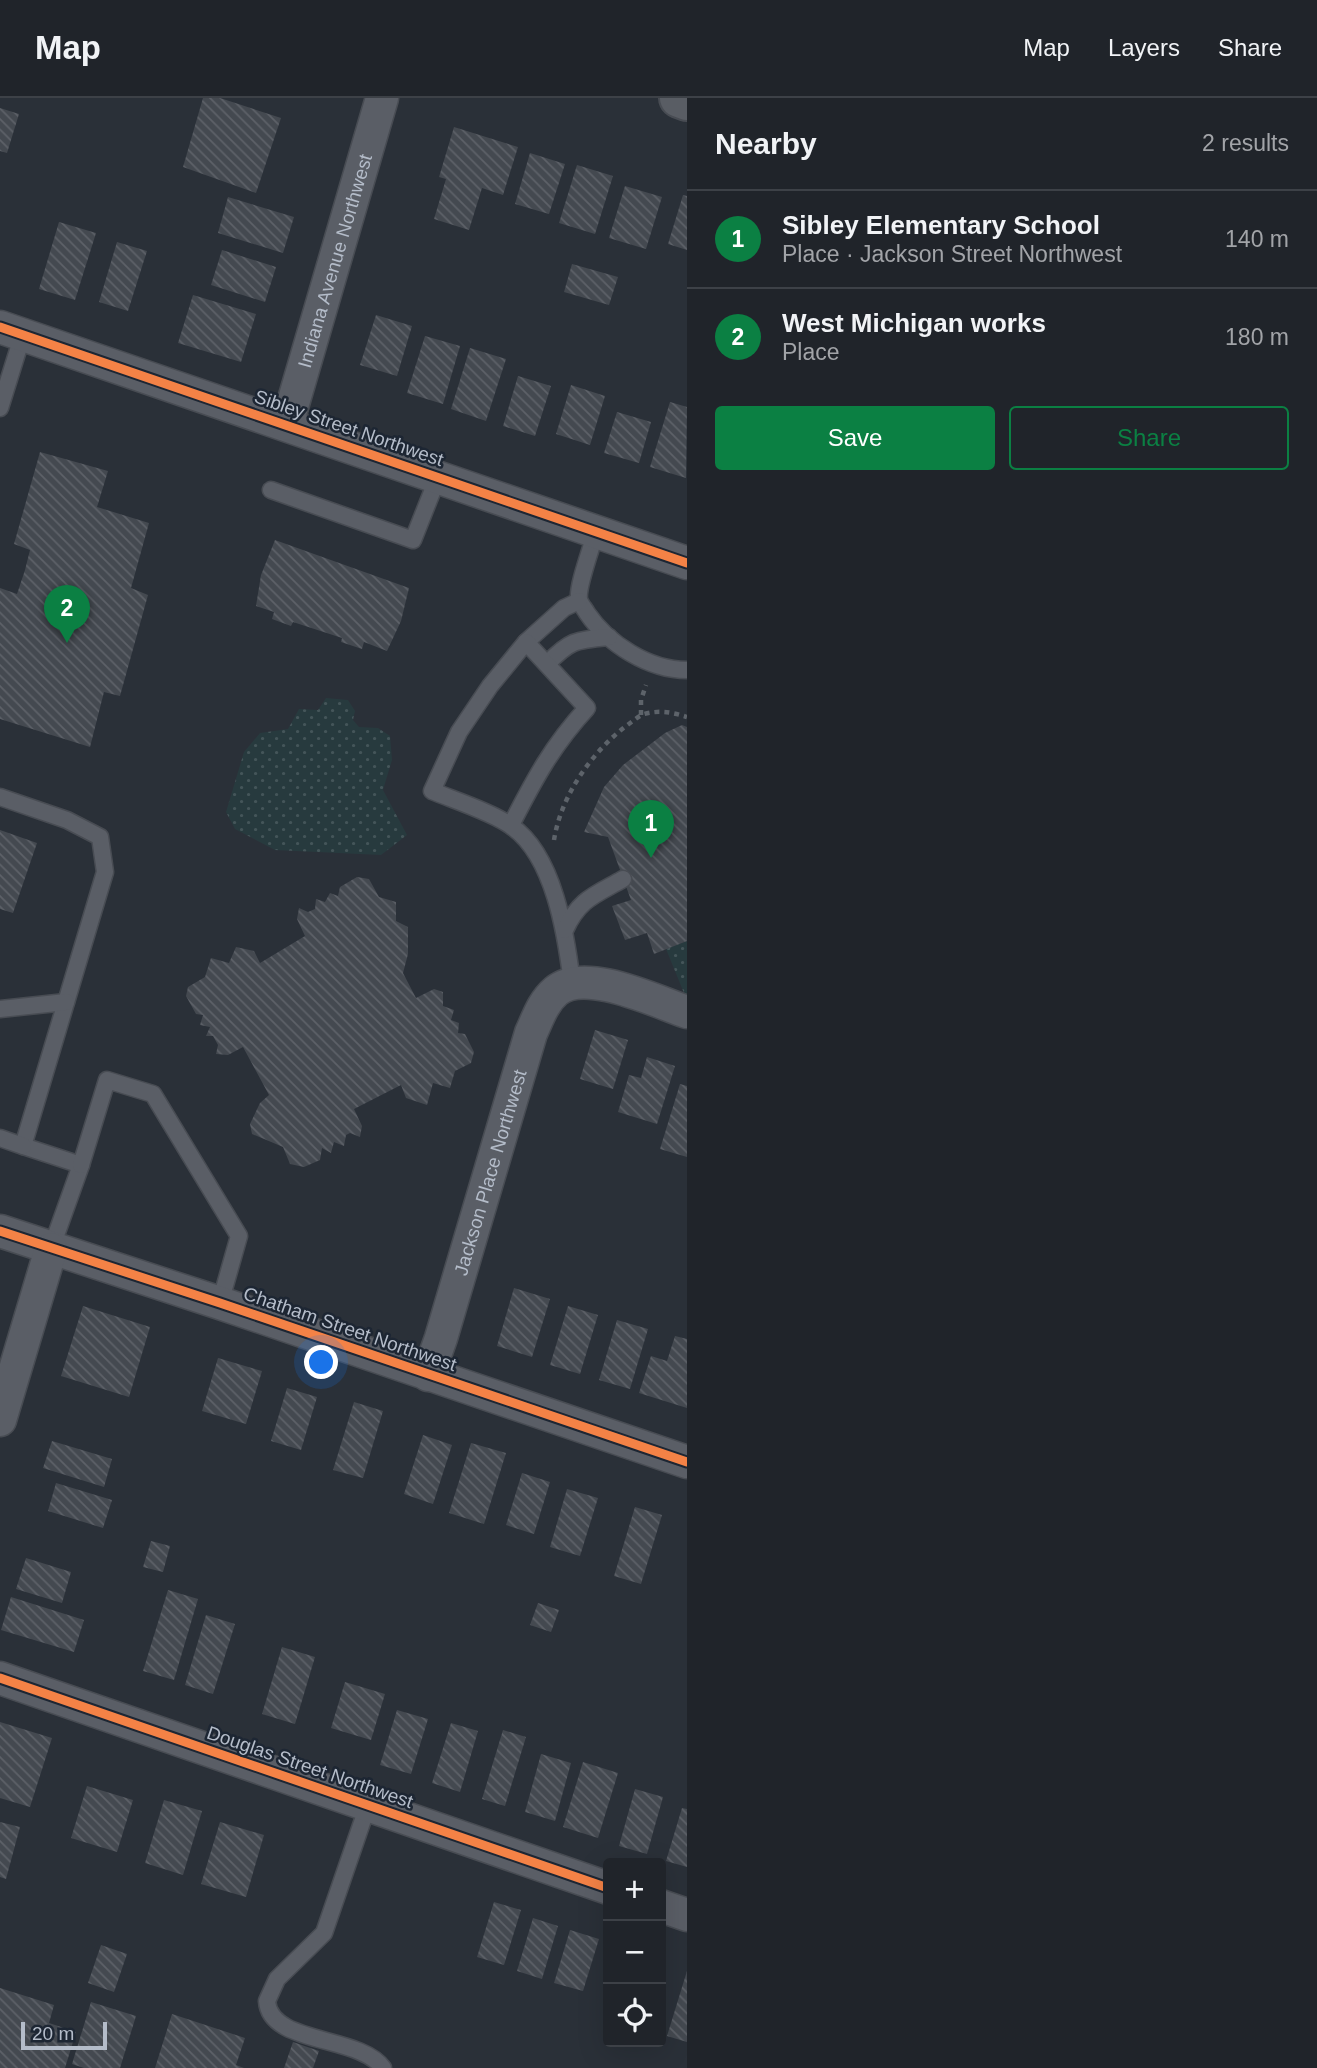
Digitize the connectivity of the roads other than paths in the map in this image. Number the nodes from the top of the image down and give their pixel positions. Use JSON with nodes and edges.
{"nodes":[{"id":1,"x":382,"y":98,"type":"edge"},
{"id":2,"x":679,"y":98,"type":"edge"},
{"id":3,"x":687,"y":101,"type":"edge"},
{"id":4,"x":11,"y":330,"type":"edge"},
{"id":5,"x":0,"y":407,"type":"edge"},
{"id":6,"x":287,"y":424,"type":"junction"},
{"id":7,"x":438,"y":477,"type":"junction"},
{"id":8,"x":271,"y":491,"type":"dead end"},
{"id":9,"x":596,"y":531,"type":"junction"},
{"id":10,"x":687,"y":563,"type":"edge"},
{"id":11,"x":579,"y":601,"type":"junction"},
{"id":12,"x":609,"y":637,"type":"junction"},
{"id":13,"x":526,"y":642,"type":"junction"},
{"id":14,"x":547,"y":664,"type":"junction"},
{"id":15,"x":687,"y":670,"type":"edge"},
{"id":16,"x":0,"y":797,"type":"edge"},
{"id":17,"x":510,"y":825,"type":"junction"},
{"id":18,"x":623,"y":879,"type":"dead end"},
{"id":19,"x":565,"y":930,"type":"junction"},
{"id":20,"x":572,"y":983,"type":"junction"},
{"id":21,"x":66,"y":1002,"type":"junction"},
{"id":22,"x":0,"y":1009,"type":"edge"},
{"id":23,"x":687,"y":1012,"type":"edge"},
{"id":24,"x":0,"y":1138,"type":"edge"},
{"id":25,"x":23,"y":1146,"type":"junction"},
{"id":26,"x":81,"y":1166,"type":"junction"},
{"id":27,"x":0,"y":1231,"type":"edge"},
{"id":28,"x":51,"y":1249,"type":"junction"},
{"id":29,"x":219,"y":1303,"type":"junction"},
{"id":30,"x":428,"y":1375,"type":"junction"},
{"id":31,"x":0,"y":1420,"type":"edge"},
{"id":32,"x":687,"y":1462,"type":"edge"},
{"id":33,"x":0,"y":1678,"type":"edge"},
{"id":34,"x":368,"y":1805,"type":"junction"},
{"id":35,"x":603,"y":1886,"type":"edge"},
{"id":36,"x":666,"y":1908,"type":"edge"},
{"id":37,"x":687,"y":1915,"type":"edge"},
{"id":38,"x":381,"y":2064,"type":"edge"}],
"edges":[{"from":1,"to":6,"type":"street","name":"Indiana Avenue Northwest"},
{"from":2,"to":3,"type":"main road"},
{"from":4,"to":5,"type":"lane"},
{"from":4,"to":6,"type":"street","name":"Sibley Street Northwest"},
{"from":6,"to":7,"type":"street","name":"Sibley Street Northwest"},
{"from":7,"to":8,"type":"lane"},
{"from":7,"to":9,"type":"street","name":"Sibley Street Northwest"},
{"from":9,"to":10,"type":"street","name":"Sibley Street Northwest"},
{"from":9,"to":11,"type":"lane"},
{"from":11,"to":12,"type":"lane"},
{"from":11,"to":13,"type":"lane"},
{"from":12,"to":14,"type":"lane"},
{"from":12,"to":15,"type":"lane"},
{"from":13,"to":14,"type":"lane"},
{"from":13,"to":17,"type":"lane"},
{"from":14,"to":17,"type":"lane"},
{"from":16,"to":21,"type":"lane"},
{"from":17,"to":19,"type":"lane"},
{"from":18,"to":19,"type":"lane"},
{"from":19,"to":20,"type":"lane"},
{"from":20,"to":23,"type":"street"},
{"from":20,"to":30,"type":"street","name":"Jackson Place Northwest"},
{"from":21,"to":22,"type":"lane"},
{"from":21,"to":25,"type":"lane"},
{"from":24,"to":25,"type":"lane"},
{"from":25,"to":26,"type":"lane"},
{"from":26,"to":28,"type":"lane"},
{"from":26,"to":29,"type":"lane"},
{"from":27,"to":28,"type":"street","name":"Chatham Street Northwest"},
{"from":28,"to":29,"type":"street","name":"Chatham Street Northwest"},
{"from":28,"to":31,"type":"street"},
{"from":29,"to":30,"type":"street","name":"Chatham Street Northwest"},
{"from":30,"to":32,"type":"street","name":"Chatham Street Northwest"},
{"from":33,"to":34,"type":"street","name":"Douglas Street Northwest"},
{"from":34,"to":35,"type":"street","name":"Douglas Street Northwest"},
{"from":34,"to":38,"type":"lane"},
{"from":36,"to":37,"type":"street"}]}
